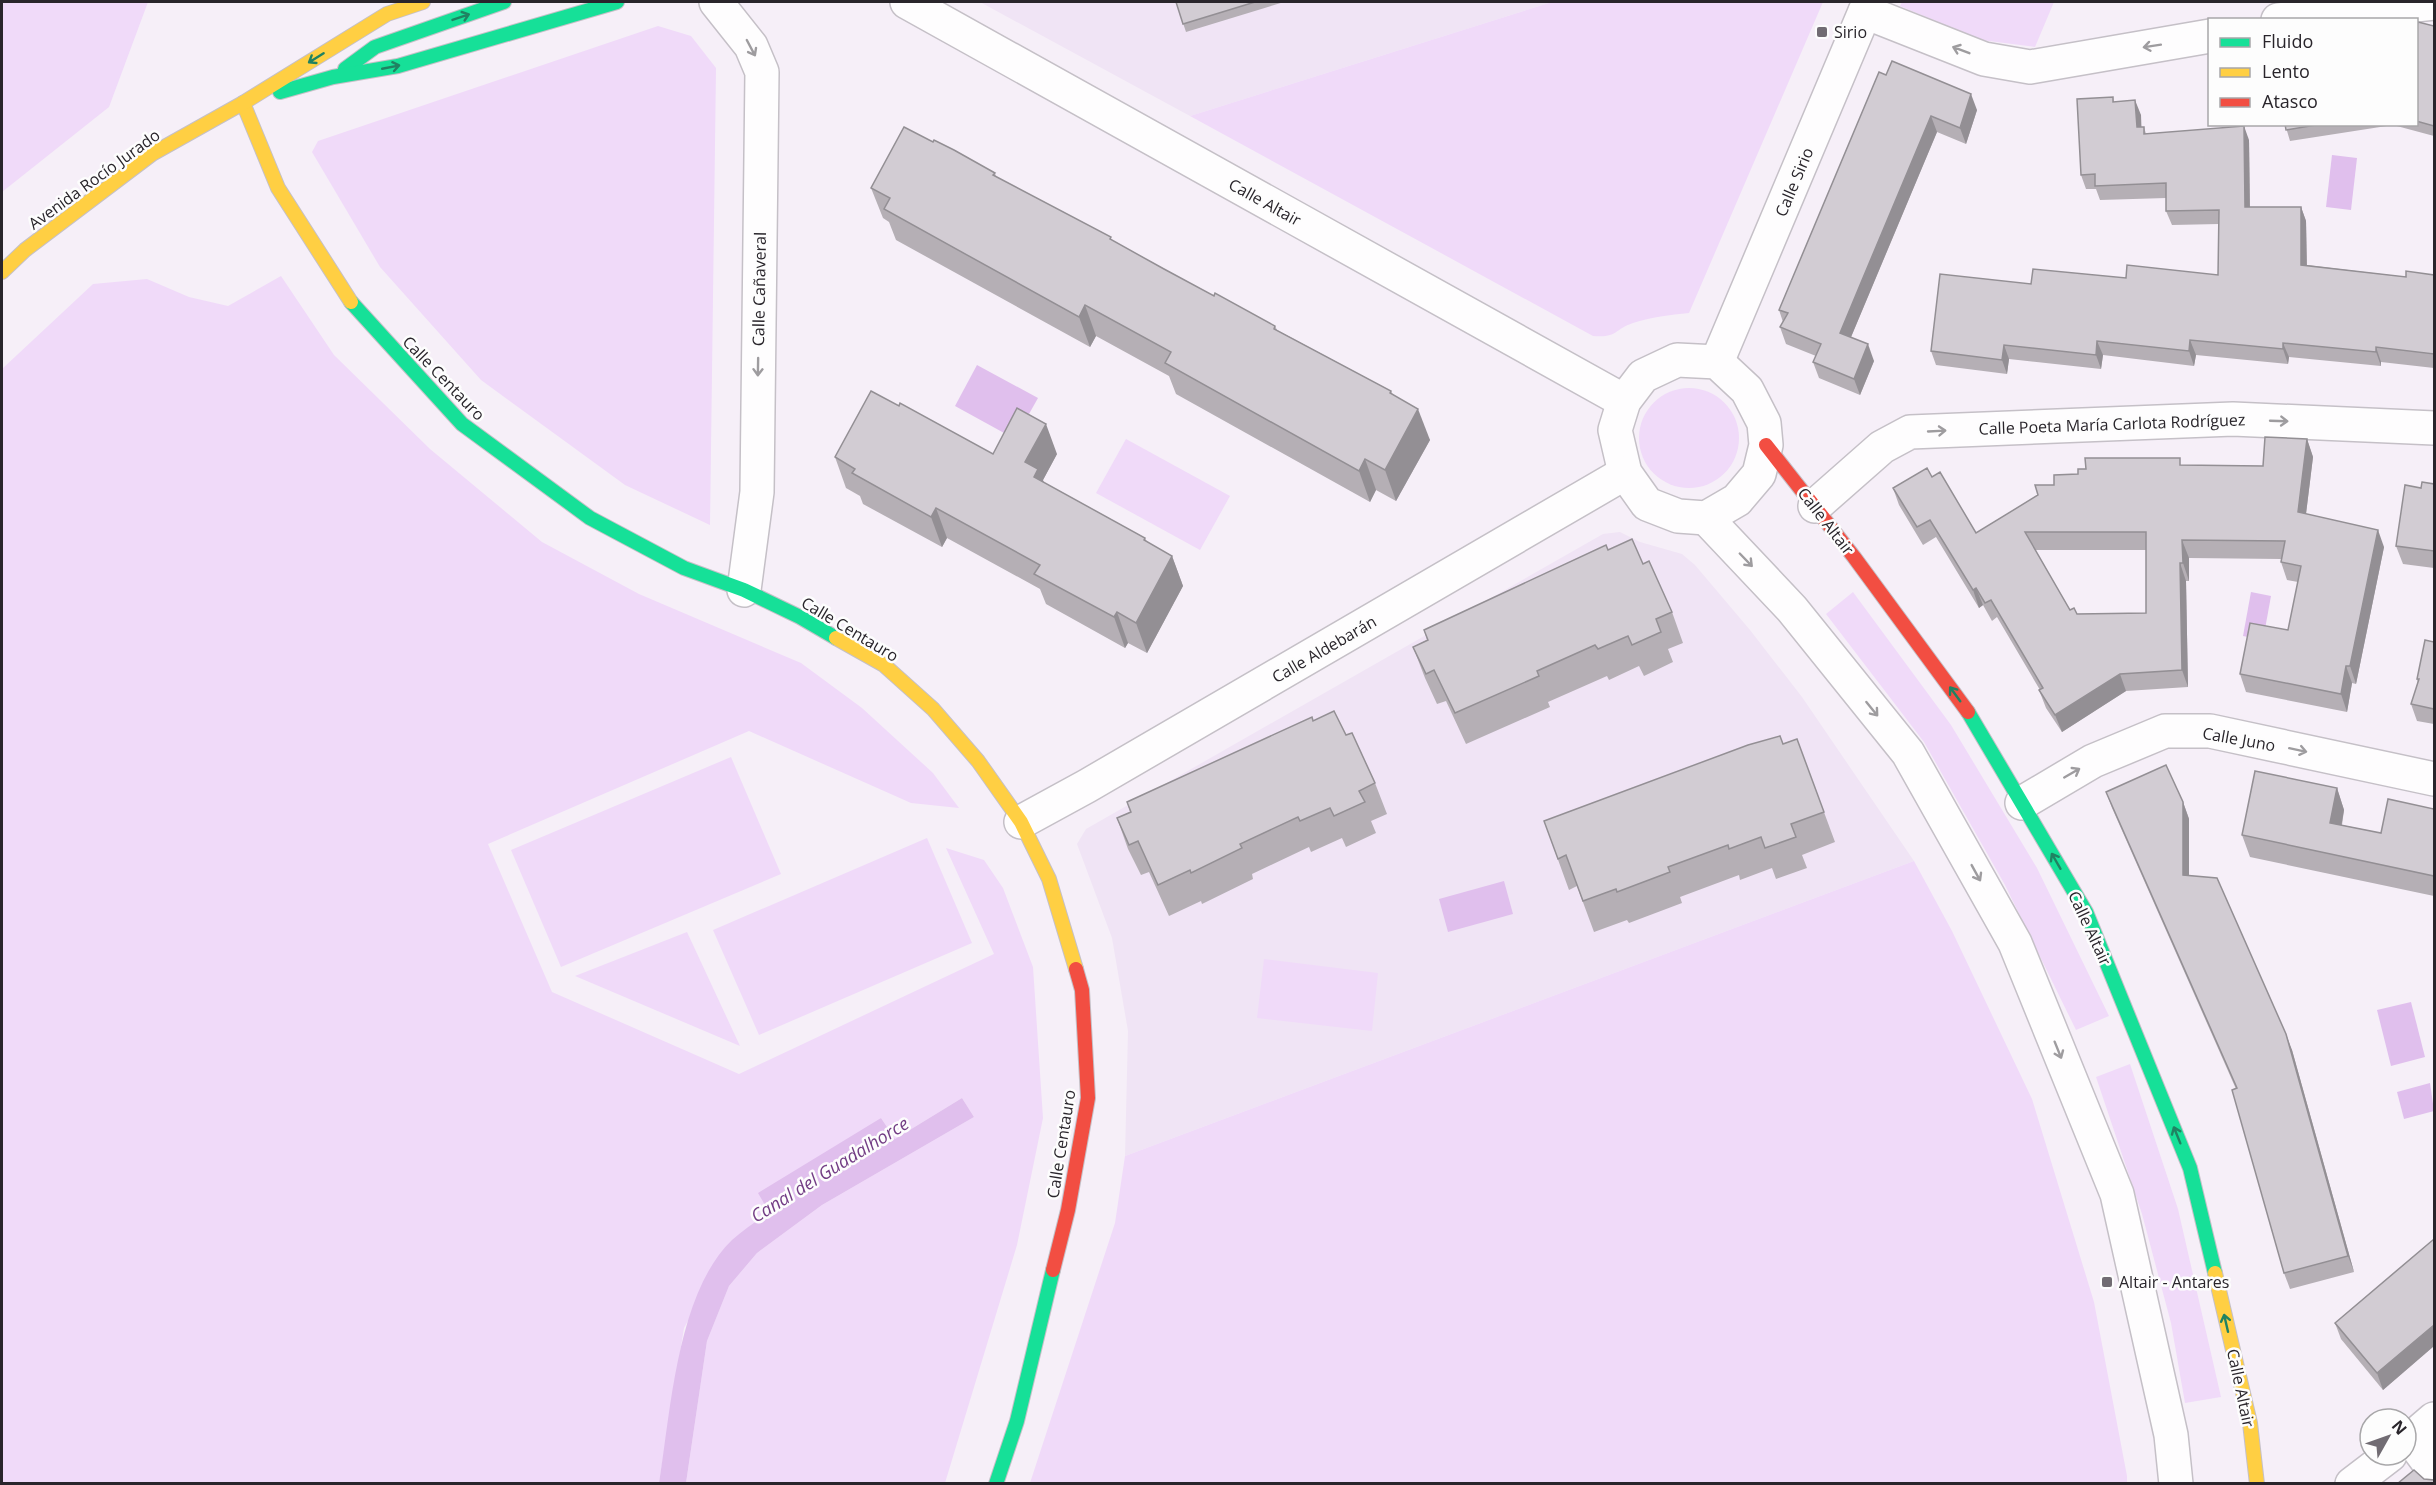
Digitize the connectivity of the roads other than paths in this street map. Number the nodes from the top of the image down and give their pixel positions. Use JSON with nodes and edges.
{"nodes":[{"id":1,"x":423,"y":2,"type":"edge"},
{"id":2,"x":504,"y":2,"type":"edge"},
{"id":3,"x":617,"y":2,"type":"edge"},
{"id":4,"x":716,"y":2,"type":"edge"},
{"id":5,"x":907,"y":2,"type":"edge"},
{"id":6,"x":2434,"y":3,"type":"edge"},
{"id":7,"x":1867,"y":7,"type":"edge"},
{"id":8,"x":2296,"y":18,"type":"edge"},
{"id":9,"x":2208,"y":36,"type":"edge"},
{"id":10,"x":333,"y":77,"type":"junction"},
{"id":11,"x":243,"y":103,"type":"junction"},
{"id":12,"x":2,"y":272,"type":"edge"},
{"id":13,"x":1718,"y":362,"type":"junction"},
{"id":14,"x":1624,"y":401,"type":"junction"},
{"id":15,"x":2434,"y":428,"type":"edge"},
{"id":16,"x":1766,"y":445,"type":"junction"},
{"id":17,"x":1625,"y":473,"type":"junction"},
{"id":18,"x":1815,"y":506,"type":"junction"},
{"id":19,"x":1706,"y":518,"type":"junction"},
{"id":20,"x":744,"y":590,"type":"junction"},
{"id":21,"x":2434,"y":779,"type":"edge"},
{"id":22,"x":2022,"y":803,"type":"junction"},
{"id":23,"x":1021,"y":822,"type":"junction"},
{"id":24,"x":2418,"y":1449,"type":"edge"},
{"id":25,"x":2374,"y":1467,"type":"edge"},
{"id":26,"x":2434,"y":1470,"type":"edge"},
{"id":27,"x":996,"y":1484,"type":"edge"},
{"id":28,"x":2176,"y":1484,"type":"edge"},
{"id":29,"x":2257,"y":1484,"type":"edge"},
{"id":30,"x":2352,"y":1484,"type":"edge"}],
"edges":[{"from":1,"to":11,"type":"street","name":"Avenida Rocío Jurado","one_way":true},
{"from":10,"to":2,"type":"street","name":"Avenida Rocío Jurado","one_way":true},
{"from":10,"to":3,"type":"street","name":"Avenida Rocío Jurado","one_way":true},
{"from":4,"to":20,"type":"street","name":"Calle Cañaveral","one_way":true},
{"from":5,"to":14,"type":"street","name":"Calle Altair"},
{"from":6,"to":8,"type":"street"},
{"from":9,"to":7,"type":"street","one_way":true},
{"from":7,"to":13,"type":"street","name":"Calle Sirio"},
{"from":10,"to":11,"type":"street","name":"Avenida Rocío Jurado"},
{"from":11,"to":12,"type":"street","name":"Avenida Rocío Jurado"},
{"from":11,"to":20,"type":"street","name":"Calle Centauro"},
{"from":13,"to":14,"type":"street"},
{"from":13,"to":16,"type":"street"},
{"from":14,"to":17,"type":"street"},
{"from":18,"to":15,"type":"street","name":"Calle Poeta María Carlota Rodríguez","one_way":true},
{"from":16,"to":18,"type":"street","name":"Calle Altair"},
{"from":16,"to":19,"type":"street"},
{"from":17,"to":19,"type":"street"},
{"from":17,"to":23,"type":"street","name":"Calle Aldebarán"},
{"from":22,"to":18,"type":"street","name":"Calle Altair","one_way":true},
{"from":19,"to":28,"type":"street","one_way":true},
{"from":20,"to":23,"type":"street","name":"Calle Centauro"},
{"from":22,"to":21,"type":"street","name":"Calle Juno","one_way":true},
{"from":29,"to":22,"type":"street","name":"Calle Altair","one_way":true},
{"from":23,"to":27,"type":"street","name":"Calle Centauro"},
{"from":24,"to":26,"type":"street"},
{"from":25,"to":30,"type":"street"}]}
